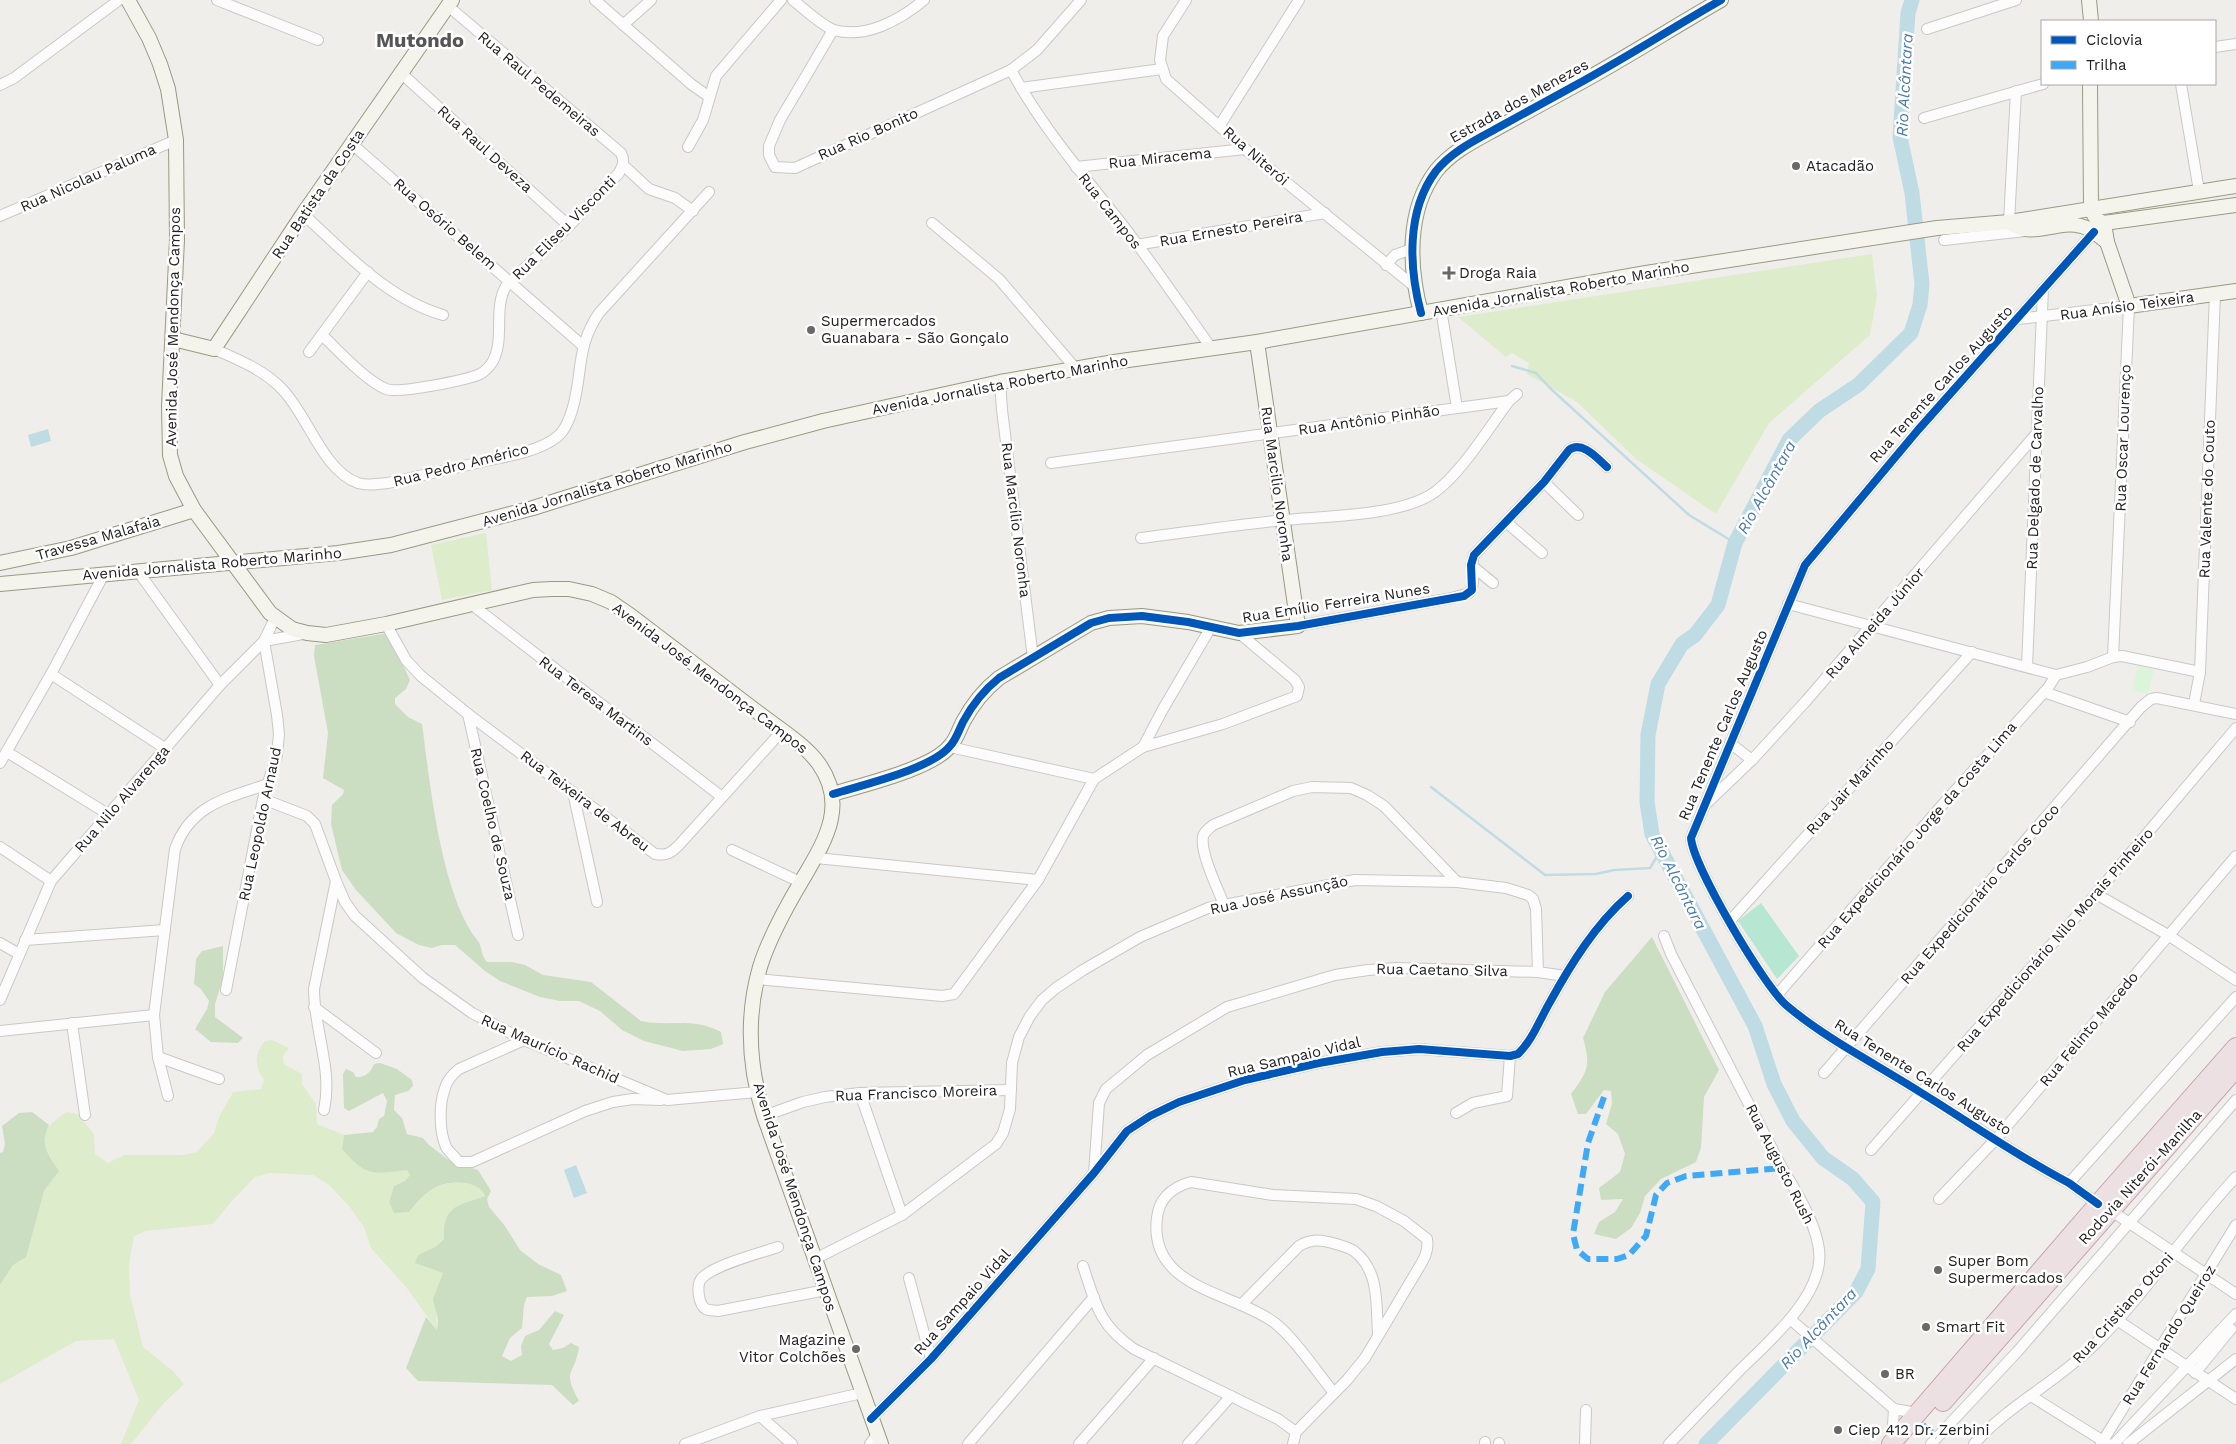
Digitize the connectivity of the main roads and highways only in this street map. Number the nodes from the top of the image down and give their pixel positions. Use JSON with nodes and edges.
{"nodes":[{"id":1,"x":128,"y":0,"type":"edge"},
{"id":2,"x":1721,"y":0,"type":"edge"},
{"id":3,"x":2089,"y":0,"type":"edge"},
{"id":4,"x":450,"y":3,"type":"edge"},
{"id":5,"x":2092,"y":20,"type":"edge"},
{"id":6,"x":2090,"y":85,"type":"edge"},
{"id":7,"x":2236,"y":186,"type":"edge"},
{"id":8,"x":2199,"y":191,"type":"junction"},
{"id":9,"x":2236,"y":205,"type":"edge"},
{"id":10,"x":2091,"y":210,"type":"junction"},
{"id":11,"x":2203,"y":210,"type":"junction"},
{"id":12,"x":2009,"y":222,"type":"junction"},
{"id":13,"x":2099,"y":228,"type":"junction"},
{"id":14,"x":2107,"y":242,"type":"joint"},
{"id":15,"x":2236,"y":291,"type":"edge"},
{"id":16,"x":2129,"y":306,"type":"joint"},
{"id":17,"x":1422,"y":313,"type":"junction"},
{"id":18,"x":173,"y":339,"type":"junction"},
{"id":19,"x":1257,"y":342,"type":"junction"},
{"id":20,"x":194,"y":510,"type":"junction"},
{"id":21,"x":231,"y":562,"type":"junction"},
{"id":22,"x":0,"y":563,"type":"edge"},
{"id":23,"x":1,"y":586,"type":"edge"},
{"id":24,"x":1298,"y":626,"type":"joint"},
{"id":25,"x":833,"y":794,"type":"junction"},
{"id":26,"x":2236,"y":1048,"type":"edge"},
{"id":27,"x":2236,"y":1068,"type":"edge"},
{"id":28,"x":2104,"y":1207,"type":"junction"},
{"id":29,"x":876,"y":1441,"type":"edge"},
{"id":30,"x":1896,"y":1444,"type":"edge"}],
"edges":[{"from":1,"to":18,"type":"main road","name":"Avenida José Mendonça Campos"},
{"from":2,"to":17,"type":"main road","name":"Estrada dos Menezes"},
{"from":3,"to":5,"type":"main road"},
{"from":4,"to":18,"type":"main road","name":"Rua Batista da Costa"},
{"from":6,"to":10,"type":"main road"},
{"from":7,"to":8,"type":"main road","name":"Avenida Jornalista Roberto Marinho"},
{"from":8,"to":10,"type":"main road","name":"Avenida Jornalista Roberto Marinho"},
{"from":8,"to":11,"type":"main road"},
{"from":9,"to":11,"type":"main road","name":"Avenida Jornalista Roberto Marinho"},
{"from":10,"to":12,"type":"main road","name":"Avenida Jornalista Roberto Marinho"},
{"from":10,"to":13,"type":"main road","name":"Avenida Jornalista Roberto Marinho"},
{"from":11,"to":13,"type":"main road","name":"Avenida Jornalista Roberto Marinho"},
{"from":12,"to":13,"type":"main road","name":"Avenida Jornalista Roberto Marinho"},
{"from":12,"to":17,"type":"main road","name":"Avenida Jornalista Roberto Marinho"},
{"from":13,"to":14,"type":"main road","name":"Avenida Jornalista Roberto Marinho"},
{"from":14,"to":16,"type":"main road","name":"Rua Oscar Lourenço"},
{"from":15,"to":16,"type":"main road","name":"Rua Anísio Teixeira"},
{"from":17,"to":19,"type":"main road","name":"Avenida Jornalista Roberto Marinho"},
{"from":18,"to":20,"type":"main road","name":"Avenida José Mendonça Campos"},
{"from":19,"to":21,"type":"main road","name":"Avenida Jornalista Roberto Marinho"},
{"from":19,"to":24,"type":"main road","name":"Rua Marcilio Noronha"},
{"from":20,"to":21,"type":"main road","name":"Avenida José Mendonça Campos"},
{"from":20,"to":22,"type":"main road","name":"Travessa Malafaia"},
{"from":21,"to":23,"type":"main road","name":"Avenida Jornalista Roberto Marinho"},
{"from":21,"to":25,"type":"main road","name":"Avenida José Mendonça Campos"},
{"from":24,"to":25,"type":"main road","name":"Rua Emílio Ferreira Nunes"},
{"from":25,"to":29,"type":"main road","name":"Avenida José Mendonça Campos"},
{"from":26,"to":28,"type":"highway","name":"Rodovia Niterói-Manilha"},
{"from":27,"to":28,"type":"highway","name":"Rodovia Niterói-Manilha"},
{"from":28,"to":30,"type":"highway","name":"Rodovia Niterói-Manilha"},
{"from":28,"to":30,"type":"highway","name":"Rodovia Niterói-Manilha"}]}
